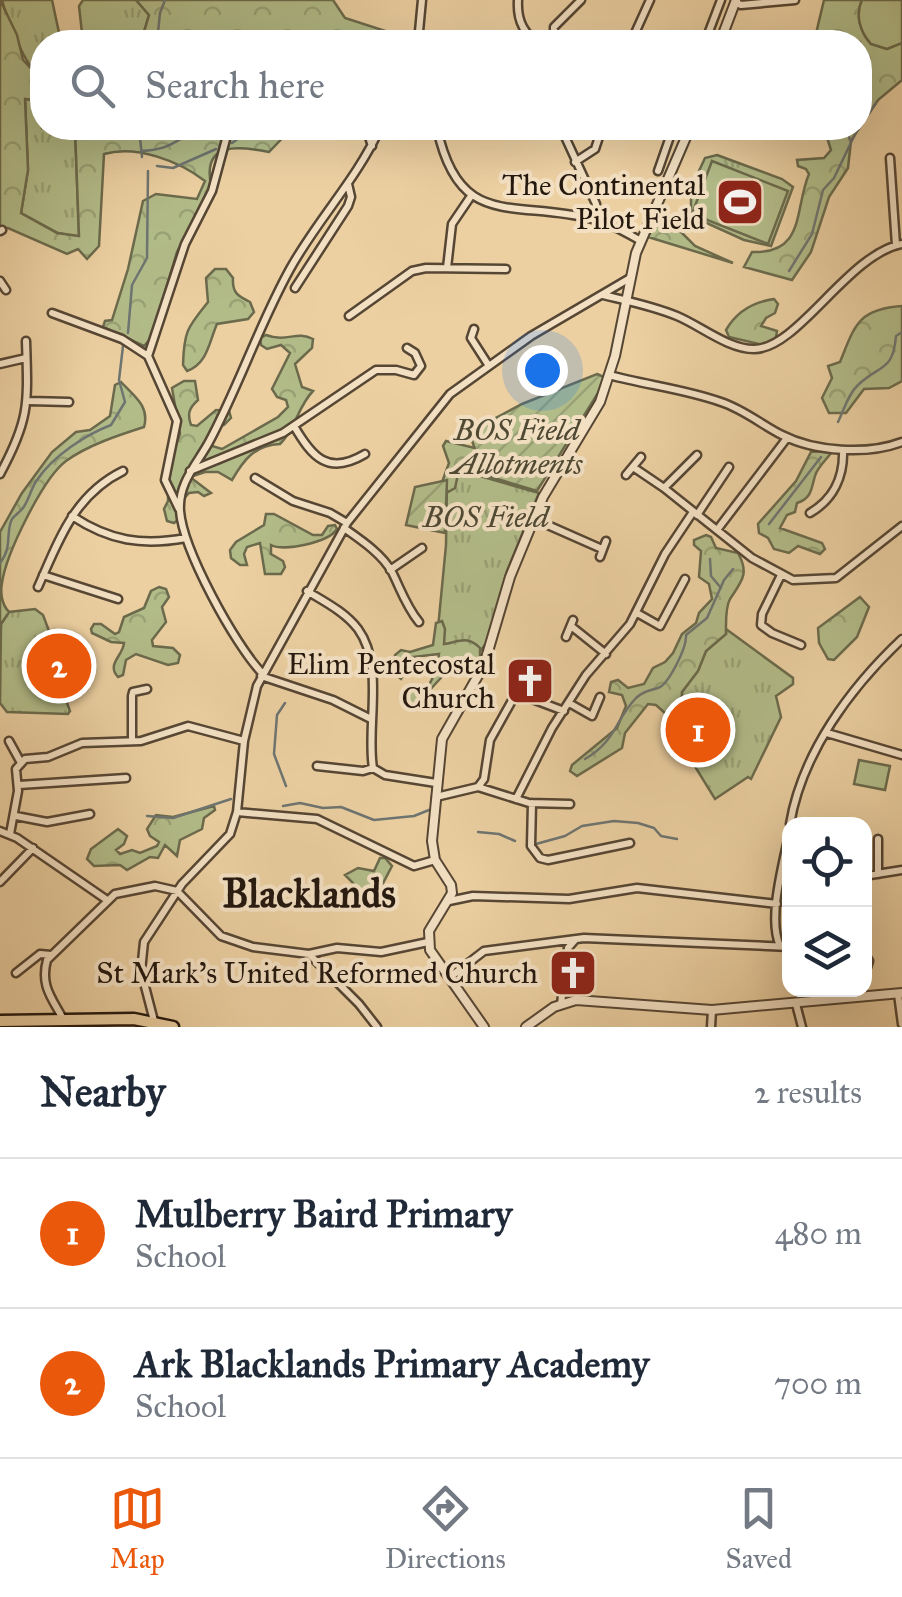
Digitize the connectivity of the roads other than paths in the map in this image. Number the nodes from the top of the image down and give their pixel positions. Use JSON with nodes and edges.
{"nodes":[{"id":1,"x":422,"y":0,"type":"edge"},
{"id":2,"x":518,"y":0,"type":"edge"},
{"id":3,"x":580,"y":0,"type":"edge"},
{"id":4,"x":650,"y":0,"type":"edge"},
{"id":5,"x":721,"y":0,"type":"edge"},
{"id":6,"x":795,"y":0,"type":"edge"},
{"id":7,"x":735,"y":1,"type":"edge"},
{"id":8,"x":771,"y":1,"type":"edge"},
{"id":9,"x":419,"y":30,"type":"edge"},
{"id":10,"x":523,"y":30,"type":"edge"},
{"id":11,"x":554,"y":30,"type":"edge"},
{"id":12,"x":636,"y":30,"type":"edge"},
{"id":13,"x":710,"y":30,"type":"edge"},
{"id":14,"x":724,"y":30,"type":"edge"},
{"id":15,"x":226,"y":140,"type":"edge"},
{"id":16,"x":370,"y":140,"type":"edge"},
{"id":17,"x":375,"y":140,"type":"edge"},
{"id":18,"x":440,"y":140,"type":"edge"},
{"id":19,"x":565,"y":140,"type":"edge"},
{"id":20,"x":597,"y":140,"type":"edge"},
{"id":21,"x":669,"y":140,"type":"edge"},
{"id":22,"x":685,"y":140,"type":"edge"},
{"id":23,"x":372,"y":146,"type":"junction"},
{"id":24,"x":890,"y":158,"type":"dead end"},
{"id":25,"x":575,"y":162,"type":"junction"},
{"id":26,"x":658,"y":171,"type":"dead end"},
{"id":27,"x":348,"y":183,"type":"junction"},
{"id":28,"x":471,"y":196,"type":"junction"},
{"id":29,"x":594,"y":219,"type":"junction"},
{"id":30,"x":641,"y":241,"type":"junction"},
{"id":31,"x":899,"y":244,"type":"edge"},
{"id":32,"x":447,"y":268,"type":"junction"},
{"id":33,"x":506,"y":270,"type":"dead end"},
{"id":34,"x":630,"y":278,"type":"junction"},
{"id":35,"x":0,"y":281,"type":"edge"},
{"id":36,"x":295,"y":288,"type":"dead end"},
{"id":37,"x":6,"y":290,"type":"dead end"},
{"id":38,"x":602,"y":295,"type":"junction"},
{"id":39,"x":627,"y":300,"type":"junction"},
{"id":40,"x":52,"y":313,"type":"dead end"},
{"id":41,"x":349,"y":316,"type":"dead end"},
{"id":42,"x":474,"y":329,"type":"dead end"},
{"id":43,"x":26,"y":341,"type":"dead end"},
{"id":44,"x":407,"y":348,"type":"dead end"},
{"id":45,"x":428,"y":348,"type":"dead end"},
{"id":46,"x":415,"y":353,"type":"junction"},
{"id":47,"x":148,"y":356,"type":"junction"},
{"id":48,"x":26,"y":358,"type":"junction"},
{"id":49,"x":0,"y":364,"type":"edge"},
{"id":50,"x":490,"y":366,"type":"junction"},
{"id":51,"x":609,"y":375,"type":"junction"},
{"id":52,"x":29,"y":401,"type":"junction"},
{"id":53,"x":69,"y":402,"type":"dead end"},
{"id":54,"x":294,"y":426,"type":"junction"},
{"id":55,"x":787,"y":438,"type":"junction"},
{"id":56,"x":902,"y":442,"type":"edge"},
{"id":57,"x":843,"y":450,"type":"junction"},
{"id":58,"x":365,"y":454,"type":"dead end"},
{"id":59,"x":696,"y":455,"type":"dead end"},
{"id":60,"x":641,"y":457,"type":"dead end"},
{"id":61,"x":633,"y":467,"type":"junction"},
{"id":62,"x":730,"y":467,"type":"dead end"},
{"id":63,"x":123,"y":471,"type":"dead end"},
{"id":64,"x":189,"y":472,"type":"junction"},
{"id":65,"x":0,"y":474,"type":"edge"},
{"id":66,"x":626,"y":476,"type":"dead end"},
{"id":67,"x":259,"y":477,"type":"dead end"},
{"id":68,"x":664,"y":488,"type":"junction"},
{"id":69,"x":180,"y":510,"type":"junction"},
{"id":70,"x":810,"y":512,"type":"dead end"},
{"id":71,"x":695,"y":514,"type":"junction"},
{"id":72,"x":72,"y":516,"type":"junction"},
{"id":73,"x":534,"y":519,"type":"junction"},
{"id":74,"x":346,"y":525,"type":"junction"},
{"id":75,"x":902,"y":526,"type":"edge"},
{"id":76,"x":717,"y":530,"type":"junction"},
{"id":77,"x":186,"y":538,"type":"junction"},
{"id":78,"x":603,"y":549,"type":"dead end"},
{"id":79,"x":420,"y":552,"type":"dead end"},
{"id":80,"x":390,"y":570,"type":"junction"},
{"id":81,"x":43,"y":575,"type":"junction"},
{"id":82,"x":781,"y":575,"type":"junction"},
{"id":83,"x":685,"y":580,"type":"dead end"},
{"id":84,"x":38,"y":587,"type":"dead end"},
{"id":85,"x":307,"y":592,"type":"junction"},
{"id":86,"x":118,"y":599,"type":"dead end"},
{"id":87,"x":638,"y":613,"type":"junction"},
{"id":88,"x":419,"y":622,"type":"dead end"},
{"id":89,"x":566,"y":637,"type":"dead end"},
{"id":90,"x":902,"y":639,"type":"edge"},
{"id":91,"x":801,"y":645,"type":"dead end"},
{"id":92,"x":606,"y":654,"type":"junction"},
{"id":93,"x":262,"y":675,"type":"junction"},
{"id":94,"x":147,"y":688,"type":"dead end"},
{"id":95,"x":600,"y":697,"type":"dead end"},
{"id":96,"x":567,"y":707,"type":"junction"},
{"id":97,"x":371,"y":719,"type":"junction"},
{"id":98,"x":826,"y":733,"type":"junction"},
{"id":99,"x":9,"y":741,"type":"dead end"},
{"id":100,"x":132,"y":741,"type":"junction"},
{"id":101,"x":244,"y":741,"type":"junction"},
{"id":102,"x":902,"y":755,"type":"edge"},
{"id":103,"x":20,"y":761,"type":"junction"},
{"id":104,"x":316,"y":766,"type":"dead end"},
{"id":105,"x":372,"y":768,"type":"junction"},
{"id":106,"x":121,"y":781,"type":"dead end"},
{"id":107,"x":436,"y":783,"type":"junction"},
{"id":108,"x":19,"y":786,"type":"junction"},
{"id":109,"x":478,"y":788,"type":"junction"},
{"id":110,"x":436,"y":796,"type":"junction"},
{"id":111,"x":516,"y":800,"type":"junction"},
{"id":112,"x":532,"y":803,"type":"junction"},
{"id":113,"x":570,"y":804,"type":"dead end"},
{"id":114,"x":86,"y":812,"type":"dead end"},
{"id":115,"x":237,"y":812,"type":"junction"},
{"id":116,"x":16,"y":816,"type":"junction"},
{"id":117,"x":792,"y":817,"type":"edge"},
{"id":118,"x":0,"y":832,"type":"edge"},
{"id":119,"x":10,"y":834,"type":"junction"},
{"id":120,"x":878,"y":839,"type":"dead end"},
{"id":121,"x":630,"y":843,"type":"dead end"},
{"id":122,"x":33,"y":848,"type":"junction"},
{"id":123,"x":434,"y":860,"type":"junction"},
{"id":124,"x":902,"y":870,"type":"edge"},
{"id":125,"x":782,"y":871,"type":"edge"},
{"id":126,"x":878,"y":874,"type":"junction"},
{"id":127,"x":872,"y":875,"type":"edge"},
{"id":128,"x":0,"y":882,"type":"edge"},
{"id":129,"x":177,"y":890,"type":"junction"},
{"id":130,"x":107,"y":900,"type":"junction"},
{"id":131,"x":450,"y":901,"type":"junction"},
{"id":132,"x":776,"y":904,"type":"junction"},
{"id":133,"x":576,"y":940,"type":"junction"},
{"id":134,"x":428,"y":942,"type":"junction"},
{"id":135,"x":557,"y":942,"type":"junction"},
{"id":136,"x":782,"y":944,"type":"edge"},
{"id":137,"x":782,"y":946,"type":"edge"},
{"id":138,"x":568,"y":948,"type":"junction"},
{"id":139,"x":51,"y":954,"type":"junction"},
{"id":140,"x":310,"y":954,"type":"junction"},
{"id":141,"x":16,"y":973,"type":"dead end"},
{"id":142,"x":449,"y":978,"type":"junction"},
{"id":143,"x":900,"y":993,"type":"edge"},
{"id":144,"x":847,"y":997,"type":"edge"},
{"id":145,"x":846,"y":1000,"type":"junction"},
{"id":146,"x":560,"y":1004,"type":"junction"},
{"id":147,"x":796,"y":1004,"type":"junction"},
{"id":148,"x":712,"y":1010,"type":"junction"},
{"id":149,"x":63,"y":1019,"type":"junction"},
{"id":150,"x":0,"y":1021,"type":"edge"},
{"id":151,"x":154,"y":1021,"type":"junction"},
{"id":152,"x":902,"y":1024,"type":"edge"},
{"id":153,"x":173,"y":1027,"type":"edge"},
{"id":154,"x":377,"y":1027,"type":"edge"},
{"id":155,"x":484,"y":1027,"type":"edge"},
{"id":156,"x":526,"y":1027,"type":"edge"},
{"id":157,"x":711,"y":1027,"type":"edge"},
{"id":158,"x":802,"y":1027,"type":"edge"}],
"edges":[{"from":1,"to":9,"type":"street"},
{"from":2,"to":10,"type":"street"},
{"from":3,"to":11,"type":"street"},
{"from":4,"to":12,"type":"street"},
{"from":5,"to":13,"type":"street"},
{"from":6,"to":8,"type":"street"},
{"from":7,"to":8,"type":"street"},
{"from":7,"to":14,"type":"street"},
{"from":15,"to":47,"type":"street"},
{"from":16,"to":23,"type":"street"},
{"from":17,"to":23,"type":"street"},
{"from":18,"to":28,"type":"street"},
{"from":19,"to":25,"type":"street"},
{"from":20,"to":25,"type":"street"},
{"from":21,"to":26,"type":"street"},
{"from":22,"to":30,"type":"street"},
{"from":23,"to":27,"type":"street"},
{"from":24,"to":31,"type":"street"},
{"from":25,"to":29,"type":"street"},
{"from":27,"to":36,"type":"street"},
{"from":27,"to":64,"type":"street"},
{"from":28,"to":29,"type":"street"},
{"from":28,"to":32,"type":"street"},
{"from":29,"to":30,"type":"street"},
{"from":30,"to":34,"type":"street"},
{"from":31,"to":39,"type":"street"},
{"from":32,"to":33,"type":"street"},
{"from":32,"to":41,"type":"street"},
{"from":34,"to":38,"type":"street"},
{"from":34,"to":39,"type":"street"},
{"from":35,"to":37,"type":"street"},
{"from":38,"to":39,"type":"street"},
{"from":38,"to":50,"type":"street"},
{"from":39,"to":51,"type":"street"},
{"from":40,"to":47,"type":"street"},
{"from":42,"to":50,"type":"street"},
{"from":43,"to":48,"type":"street"},
{"from":44,"to":46,"type":"street"},
{"from":45,"to":46,"type":"street"},
{"from":46,"to":54,"type":"street"},
{"from":47,"to":69,"type":"street"},
{"from":48,"to":49,"type":"street"},
{"from":48,"to":52,"type":"street"},
{"from":50,"to":74,"type":"street"},
{"from":51,"to":55,"type":"street"},
{"from":51,"to":73,"type":"street"},
{"from":52,"to":53,"type":"street"},
{"from":52,"to":65,"type":"street"},
{"from":54,"to":58,"type":"street"},
{"from":54,"to":64,"type":"street"},
{"from":55,"to":57,"type":"street"},
{"from":55,"to":76,"type":"street"},
{"from":56,"to":57,"type":"street"},
{"from":57,"to":70,"type":"street"},
{"from":59,"to":68,"type":"street"},
{"from":60,"to":61,"type":"street"},
{"from":61,"to":66,"type":"street"},
{"from":61,"to":68,"type":"street"},
{"from":62,"to":71,"type":"street"},
{"from":63,"to":72,"type":"street"},
{"from":64,"to":69,"type":"street"},
{"from":67,"to":74,"type":"street"},
{"from":68,"to":71,"type":"street"},
{"from":69,"to":77,"type":"street"},
{"from":71,"to":76,"type":"street"},
{"from":71,"to":87,"type":"street"},
{"from":72,"to":77,"type":"street"},
{"from":72,"to":81,"type":"street"},
{"from":73,"to":78,"type":"street"},
{"from":73,"to":107,"type":"street"},
{"from":74,"to":80,"type":"street"},
{"from":74,"to":85,"type":"street"},
{"from":75,"to":82,"type":"street"},
{"from":76,"to":82,"type":"street"},
{"from":77,"to":93,"type":"street"},
{"from":79,"to":80,"type":"street"},
{"from":80,"to":88,"type":"street"},
{"from":81,"to":84,"type":"street"},
{"from":81,"to":86,"type":"street"},
{"from":82,"to":91,"type":"street"},
{"from":83,"to":87,"type":"street"},
{"from":85,"to":93,"type":"street"},
{"from":85,"to":97,"type":"street"},
{"from":87,"to":92,"type":"street"},
{"from":89,"to":92,"type":"street"},
{"from":90,"to":98,"type":"street"},
{"from":92,"to":96,"type":"street"},
{"from":93,"to":97,"type":"street"},
{"from":93,"to":101,"type":"street"},
{"from":94,"to":100,"type":"street"},
{"from":95,"to":96,"type":"street"},
{"from":96,"to":109,"type":"street"},
{"from":96,"to":111,"type":"street"},
{"from":97,"to":105,"type":"street"},
{"from":98,"to":102,"type":"street"},
{"from":98,"to":117,"type":"street"},
{"from":99,"to":103,"type":"street"},
{"from":100,"to":101,"type":"street"},
{"from":100,"to":103,"type":"street"},
{"from":101,"to":115,"type":"street"},
{"from":103,"to":108,"type":"street"},
{"from":104,"to":105,"type":"street"},
{"from":105,"to":107,"type":"street"},
{"from":106,"to":108,"type":"street"},
{"from":107,"to":110,"type":"street"},
{"from":108,"to":116,"type":"street"},
{"from":109,"to":110,"type":"street"},
{"from":109,"to":111,"type":"street"},
{"from":110,"to":123,"type":"street"},
{"from":111,"to":112,"type":"street"},
{"from":112,"to":113,"type":"street"},
{"from":112,"to":121,"type":"street"},
{"from":114,"to":116,"type":"street"},
{"from":115,"to":123,"type":"street"},
{"from":115,"to":129,"type":"street"},
{"from":116,"to":119,"type":"street"},
{"from":118,"to":119,"type":"street"},
{"from":119,"to":122,"type":"street"},
{"from":120,"to":126,"type":"street"},
{"from":122,"to":128,"type":"street"},
{"from":122,"to":130,"type":"street"},
{"from":123,"to":131,"type":"street"},
{"from":124,"to":126,"type":"street"},
{"from":125,"to":132,"type":"street"},
{"from":126,"to":127,"type":"street"},
{"from":129,"to":130,"type":"street"},
{"from":129,"to":140,"type":"street"},
{"from":129,"to":151,"type":"street"},
{"from":130,"to":139,"type":"street"},
{"from":131,"to":132,"type":"street"},
{"from":131,"to":134,"type":"street"},
{"from":132,"to":136,"type":"street"},
{"from":133,"to":135,"type":"street"},
{"from":133,"to":137,"type":"street"},
{"from":133,"to":138,"type":"street"},
{"from":134,"to":140,"type":"street"},
{"from":134,"to":142,"type":"street"},
{"from":135,"to":138,"type":"street"},
{"from":135,"to":142,"type":"street"},
{"from":138,"to":146,"type":"street"},
{"from":139,"to":141,"type":"street"},
{"from":139,"to":149,"type":"street"},
{"from":140,"to":154,"type":"street"},
{"from":142,"to":155,"type":"street"},
{"from":143,"to":145,"type":"street"},
{"from":143,"to":152,"type":"street"},
{"from":144,"to":145,"type":"street"},
{"from":145,"to":147,"type":"street"},
{"from":146,"to":148,"type":"street"},
{"from":146,"to":156,"type":"street"},
{"from":147,"to":148,"type":"street"},
{"from":147,"to":158,"type":"street"},
{"from":148,"to":157,"type":"street"},
{"from":149,"to":150,"type":"main road"},
{"from":149,"to":151,"type":"main road"},
{"from":151,"to":153,"type":"main road"}]}
